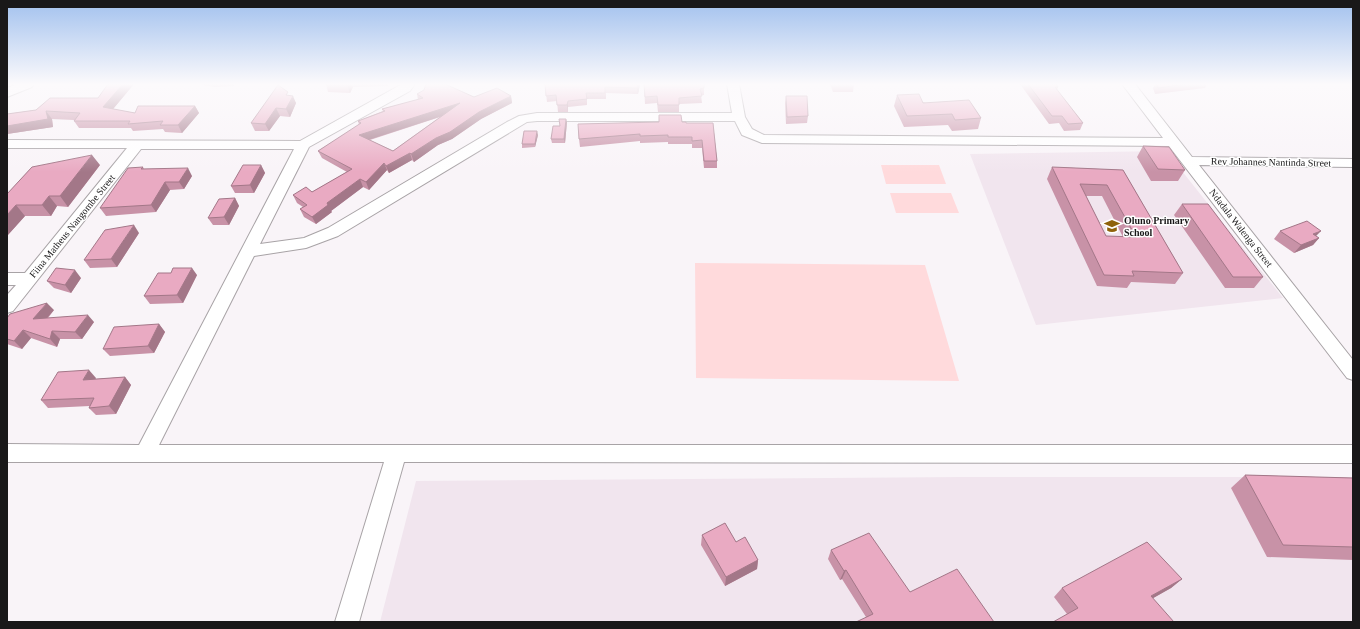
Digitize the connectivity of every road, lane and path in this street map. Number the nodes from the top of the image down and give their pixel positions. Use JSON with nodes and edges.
{"nodes":[{"id":1,"x":361,"y":113,"type":"edge"},
{"id":2,"x":738,"y":113,"type":"edge"},
{"id":3,"x":1151,"y":113,"type":"edge"},
{"id":4,"x":739,"y":117,"type":"junction"},
{"id":5,"x":1174,"y":142,"type":"junction"},
{"id":6,"x":7,"y":144,"type":"edge"},
{"id":7,"x":137,"y":145,"type":"junction"},
{"id":8,"x":302,"y":146,"type":"junction"},
{"id":9,"x":1189,"y":161,"type":"junction"},
{"id":10,"x":1353,"y":163,"type":"edge"},
{"id":11,"x":248,"y":251,"type":"junction"},
{"id":12,"x":7,"y":279,"type":"edge"},
{"id":13,"x":29,"y":279,"type":"junction"},
{"id":14,"x":7,"y":306,"type":"edge"},
{"id":15,"x":1353,"y":373,"type":"edge"},
{"id":16,"x":7,"y":453,"type":"edge"},
{"id":17,"x":396,"y":453,"type":"junction"},
{"id":18,"x":144,"y":454,"type":"junction"},
{"id":19,"x":1353,"y":454,"type":"edge"},
{"id":20,"x":347,"y":622,"type":"edge"}],
"edges":[{"from":1,"to":8,"type":"street"},
{"from":2,"to":4,"type":"street"},
{"from":3,"to":5,"type":"street","name":"Ndadala Walenga Street"},
{"from":4,"to":5,"type":"street"},
{"from":4,"to":11,"type":"street"},
{"from":5,"to":9,"type":"street","name":"Ndadala Walenga Street"},
{"from":6,"to":7,"type":"street"},
{"from":7,"to":8,"type":"street"},
{"from":7,"to":13,"type":"street","name":"Fiina Matheus Nangombe Street"},
{"from":8,"to":11,"type":"street"},
{"from":9,"to":10,"type":"street","name":"Rev Johannes Nantinda Street"},
{"from":9,"to":15,"type":"street","name":"Ndadala Walenga Street"},
{"from":11,"to":18,"type":"street"},
{"from":12,"to":13,"type":"street"},
{"from":13,"to":14,"type":"street","name":"Fiina Matheus Nangombe Street"},
{"from":16,"to":18,"type":"street"},
{"from":17,"to":18,"type":"street"},
{"from":17,"to":19,"type":"street"},
{"from":17,"to":20,"type":"street"}]}
